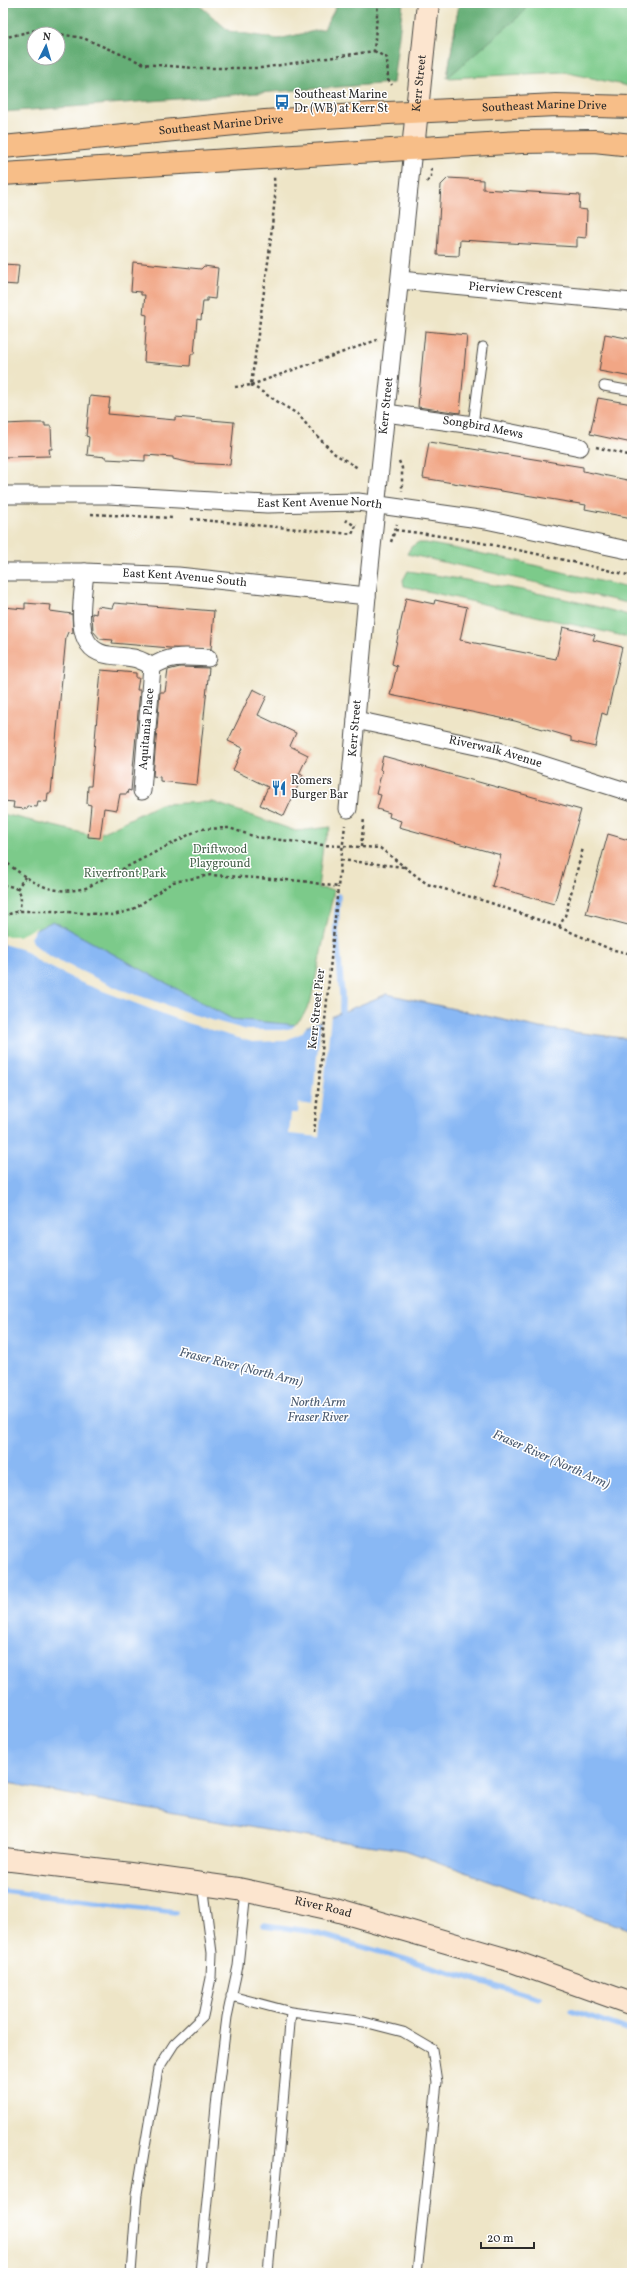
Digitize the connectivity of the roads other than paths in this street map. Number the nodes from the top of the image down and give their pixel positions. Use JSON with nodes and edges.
{"nodes":[{"id":1,"x":428,"y":3,"type":"edge"},
{"id":2,"x":632,"y":107,"type":"edge"},
{"id":3,"x":417,"y":111,"type":"junction"},
{"id":4,"x":632,"y":145,"type":"edge"},
{"id":5,"x":3,"y":146,"type":"edge"},
{"id":6,"x":413,"y":149,"type":"junction"},
{"id":7,"x":3,"y":174,"type":"edge"},
{"id":8,"x":400,"y":280,"type":"junction"},
{"id":9,"x":632,"y":302,"type":"edge"},
{"id":10,"x":483,"y":347,"type":"dead end"},
{"id":11,"x":604,"y":386,"type":"dead end"},
{"id":12,"x":632,"y":391,"type":"edge"},
{"id":13,"x":386,"y":413,"type":"junction"},
{"id":14,"x":473,"y":424,"type":"junction"},
{"id":15,"x":580,"y":447,"type":"road end"},
{"id":16,"x":3,"y":495,"type":"edge"},
{"id":17,"x":376,"y":505,"type":"junction"},
{"id":18,"x":632,"y":551,"type":"edge"},
{"id":19,"x":3,"y":572,"type":"edge"},
{"id":20,"x":85,"y":572,"type":"junction"},
{"id":21,"x":367,"y":596,"type":"junction"},
{"id":22,"x":208,"y":658,"type":"dead end"},
{"id":23,"x":152,"y":667,"type":"junction"},
{"id":24,"x":356,"y":720,"type":"junction"},
{"id":25,"x":142,"y":790,"type":"dead end"},
{"id":26,"x":632,"y":793,"type":"edge"},
{"id":27,"x":348,"y":809,"type":"road end"},
{"id":28,"x":3,"y":1859,"type":"edge"},
{"id":29,"x":203,"y":1884,"type":"junction"},
{"id":30,"x":246,"y":1891,"type":"junction"},
{"id":31,"x":231,"y":1996,"type":"junction"},
{"id":32,"x":632,"y":2004,"type":"edge"},
{"id":33,"x":291,"y":2012,"type":"junction"},
{"id":34,"x":131,"y":2273,"type":"edge"},
{"id":35,"x":200,"y":2273,"type":"edge"},
{"id":36,"x":268,"y":2273,"type":"edge"},
{"id":37,"x":417,"y":2273,"type":"edge"}],
"edges":[{"from":1,"to":3,"type":"street","name":"Kerr Street"},
{"from":2,"to":3,"type":"main road","name":"Southeast Marine Drive"},
{"from":3,"to":5,"type":"main road","name":"Southeast Marine Drive"},
{"from":3,"to":6,"type":"street","name":"Kerr Street"},
{"from":4,"to":6,"type":"main road"},
{"from":6,"to":7,"type":"main road"},
{"from":6,"to":8,"type":"street","name":"Kerr Street"},
{"from":8,"to":9,"type":"street","name":"Pierview Crescent"},
{"from":8,"to":13,"type":"street","name":"Kerr Street"},
{"from":10,"to":14,"type":"lane"},
{"from":11,"to":12,"type":"lane"},
{"from":13,"to":14,"type":"street","name":"Songbird Mews"},
{"from":13,"to":17,"type":"street","name":"Kerr Street"},
{"from":14,"to":15,"type":"street","name":"Songbird Mews"},
{"from":16,"to":17,"type":"street","name":"East Kent Avenue North"},
{"from":17,"to":18,"type":"street","name":"East Kent Avenue North"},
{"from":17,"to":21,"type":"street","name":"Kerr Street"},
{"from":19,"to":20,"type":"street","name":"East Kent Avenue South"},
{"from":20,"to":21,"type":"street","name":"East Kent Avenue South"},
{"from":20,"to":23,"type":"street"},
{"from":21,"to":24,"type":"street","name":"Kerr Street"},
{"from":22,"to":23,"type":"street"},
{"from":23,"to":25,"type":"street","name":"Aquitania Place"},
{"from":24,"to":26,"type":"street","name":"Riverwalk Avenue"},
{"from":24,"to":27,"type":"street","name":"Kerr Street"},
{"from":28,"to":29,"type":"street","name":"River Road"},
{"from":29,"to":30,"type":"street","name":"River Road"},
{"from":29,"to":34,"type":"lane"},
{"from":30,"to":31,"type":"lane"},
{"from":30,"to":32,"type":"street","name":"River Road"},
{"from":31,"to":33,"type":"lane"},
{"from":31,"to":35,"type":"lane"},
{"from":33,"to":36,"type":"lane"},
{"from":33,"to":37,"type":"lane"}]}
